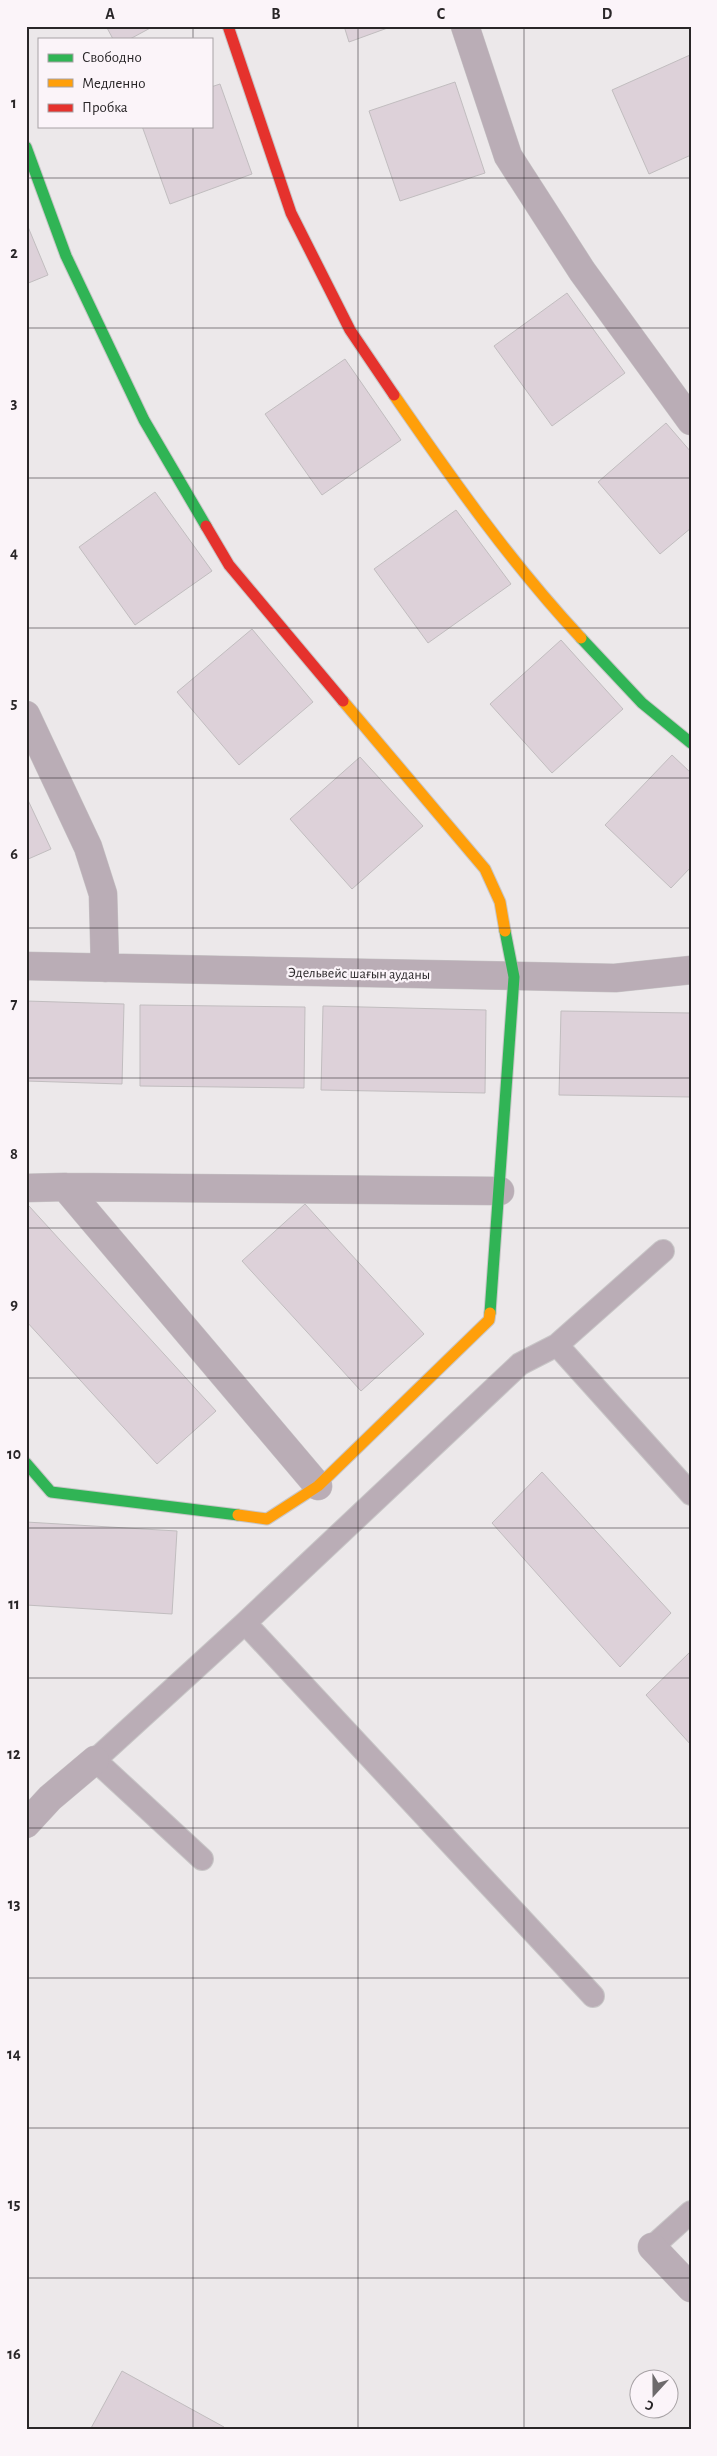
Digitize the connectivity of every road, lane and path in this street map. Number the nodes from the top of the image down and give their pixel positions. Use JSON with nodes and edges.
{"nodes":[{"id":1,"x":228,"y":26,"type":"edge"},
{"id":2,"x":465,"y":26,"type":"edge"},
{"id":3,"x":26,"y":147,"type":"edge"},
{"id":4,"x":691,"y":421,"type":"edge"},
{"id":5,"x":26,"y":715,"type":"edge"},
{"id":6,"x":691,"y":743,"type":"edge"},
{"id":7,"x":26,"y":966,"type":"edge"},
{"id":8,"x":105,"y":968,"type":"junction"},
{"id":9,"x":691,"y":970,"type":"edge"},
{"id":10,"x":514,"y":977,"type":"junction"},
{"id":11,"x":65,"y":1187,"type":"junction"},
{"id":12,"x":26,"y":1188,"type":"edge"},
{"id":13,"x":500,"y":1191,"type":"junction"},
{"id":14,"x":663,"y":1251,"type":"dead end"},
{"id":15,"x":557,"y":1345,"type":"junction"},
{"id":16,"x":26,"y":1463,"type":"edge"},
{"id":17,"x":318,"y":1486,"type":"junction"},
{"id":18,"x":691,"y":1494,"type":"edge"},
{"id":19,"x":245,"y":1623,"type":"junction"},
{"id":20,"x":95,"y":1760,"type":"junction"},
{"id":21,"x":26,"y":1824,"type":"edge"},
{"id":22,"x":202,"y":1859,"type":"dead end"},
{"id":23,"x":593,"y":1996,"type":"dead end"},
{"id":24,"x":691,"y":2212,"type":"edge"},
{"id":25,"x":652,"y":2247,"type":"joint"},
{"id":26,"x":691,"y":2288,"type":"edge"}],
"edges":[{"from":1,"to":6,"type":"street"},
{"from":2,"to":4,"type":"street"},
{"from":3,"to":10,"type":"street"},
{"from":5,"to":8,"type":"street"},
{"from":7,"to":8,"type":"street","name":"Эдельвейс шағын ауданы"},
{"from":8,"to":10,"type":"street","name":"Эдельвейс шағын ауданы"},
{"from":9,"to":10,"type":"street","name":"Эдельвейс шағын ауданы"},
{"from":10,"to":13,"type":"street"},
{"from":11,"to":12,"type":"street"},
{"from":11,"to":13,"type":"street"},
{"from":11,"to":17,"type":"street"},
{"from":13,"to":17,"type":"street"},
{"from":14,"to":15,"type":"lane"},
{"from":15,"to":18,"type":"lane"},
{"from":15,"to":19,"type":"lane"},
{"from":16,"to":17,"type":"street"},
{"from":19,"to":20,"type":"lane"},
{"from":19,"to":23,"type":"lane"},
{"from":20,"to":21,"type":"street"},
{"from":20,"to":22,"type":"lane"},
{"from":24,"to":25,"type":"lane"},
{"from":25,"to":26,"type":"street"}]}
